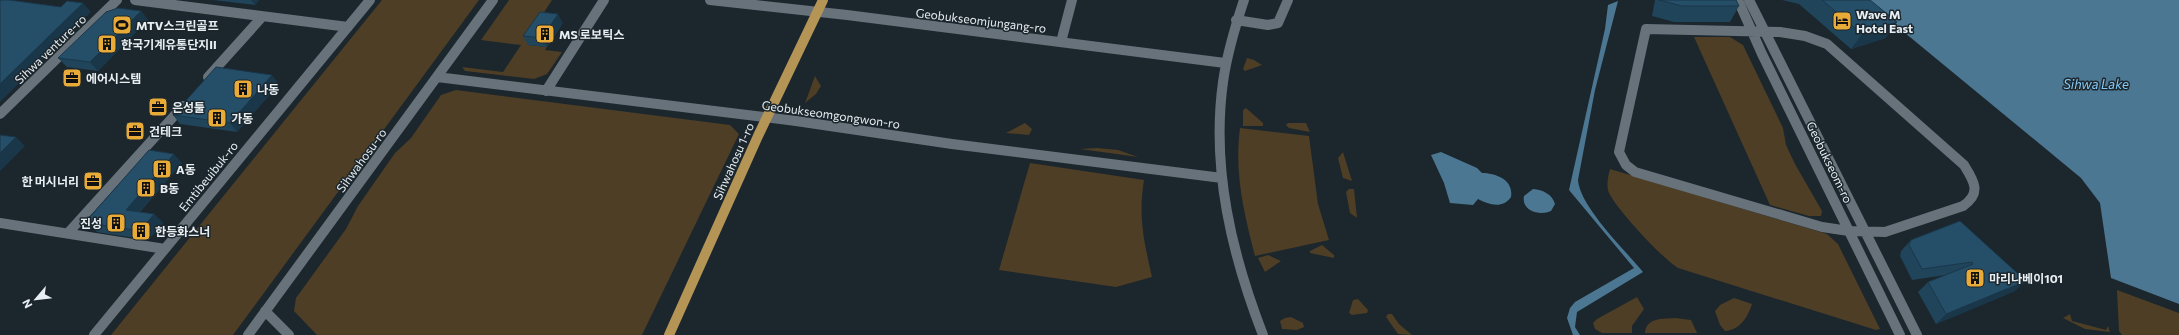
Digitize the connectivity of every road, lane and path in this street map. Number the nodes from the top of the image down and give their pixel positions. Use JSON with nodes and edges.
{"nodes":[{"id":1,"x":117,"y":0,"type":"edge"},
{"id":2,"x":135,"y":0,"type":"edge"},
{"id":3,"x":370,"y":0,"type":"edge"},
{"id":4,"x":493,"y":0,"type":"edge"},
{"id":5,"x":604,"y":0,"type":"edge"},
{"id":6,"x":710,"y":0,"type":"edge"},
{"id":7,"x":823,"y":0,"type":"edge"},
{"id":8,"x":1072,"y":0,"type":"edge"},
{"id":9,"x":1244,"y":0,"type":"edge"},
{"id":10,"x":1288,"y":0,"type":"edge"},
{"id":11,"x":1738,"y":0,"type":"edge"},
{"id":12,"x":1749,"y":0,"type":"edge"},
{"id":13,"x":818,"y":12,"type":"junction"},
{"id":14,"x":262,"y":17,"type":"junction"},
{"id":15,"x":1236,"y":20,"type":"junction"},
{"id":16,"x":348,"y":27,"type":"junction"},
{"id":17,"x":1752,"y":31,"type":"junction"},
{"id":18,"x":1764,"y":32,"type":"junction"},
{"id":19,"x":1061,"y":42,"type":"junction"},
{"id":20,"x":1225,"y":63,"type":"junction"},
{"id":21,"x":438,"y":78,"type":"junction"},
{"id":22,"x":199,"y":87,"type":"edge"},
{"id":23,"x":546,"y":91,"type":"junction"},
{"id":24,"x":189,"y":99,"type":"edge"},
{"id":25,"x":0,"y":114,"type":"edge"},
{"id":26,"x":767,"y":119,"type":"junction"},
{"id":27,"x":1222,"y":178,"type":"junction"},
{"id":28,"x":0,"y":223,"type":"edge"},
{"id":29,"x":1849,"y":231,"type":"junction"},
{"id":30,"x":1864,"y":232,"type":"junction"},
{"id":31,"x":68,"y":234,"type":"junction"},
{"id":32,"x":165,"y":249,"type":"junction"},
{"id":33,"x":265,"y":311,"type":"junction"},
{"id":34,"x":94,"y":335,"type":"edge"},
{"id":35,"x":248,"y":335,"type":"edge"},
{"id":36,"x":289,"y":335,"type":"edge"},
{"id":37,"x":669,"y":335,"type":"edge"},
{"id":38,"x":1263,"y":335,"type":"edge"},
{"id":39,"x":1900,"y":335,"type":"edge"},
{"id":40,"x":1917,"y":335,"type":"edge"}],
"edges":[{"from":1,"to":25,"type":"street","name":"Sihwa venture-ro"},
{"from":2,"to":14,"type":"street"},
{"from":3,"to":16,"type":"street","name":"Emtibeuibuk-ro"},
{"from":4,"to":21,"type":"street","name":"Sihwahosu-ro"},
{"from":5,"to":23,"type":"street"},
{"from":6,"to":13,"type":"street","name":"Geobukseomjungang-ro"},
{"from":7,"to":13,"type":"main road","name":"Sihwahosu 1-ro"},
{"from":8,"to":19,"type":"street"},
{"from":9,"to":15,"type":"street"},
{"from":10,"to":15,"type":"street"},
{"from":11,"to":17,"type":"street","name":"Geobukseom-ro"},
{"from":12,"to":18,"type":"street"},
{"from":13,"to":19,"type":"street","name":"Geobukseomjungang-ro"},
{"from":13,"to":26,"type":"main road","name":"Sihwahosu 1-ro"},
{"from":14,"to":16,"type":"street"},
{"from":14,"to":22,"type":"street"},
{"from":15,"to":20,"type":"street"},
{"from":16,"to":32,"type":"street","name":"Emtibeuibuk-ro"},
{"from":17,"to":18,"type":"street"},
{"from":17,"to":29,"type":"street","name":"Geobukseom-ro"},
{"from":17,"to":29,"type":"street"},
{"from":18,"to":30,"type":"street"},
{"from":18,"to":30,"type":"street"},
{"from":19,"to":20,"type":"street","name":"Geobukseomjungang-ro"},
{"from":20,"to":27,"type":"street"},
{"from":21,"to":23,"type":"street","name":"Geobukseomgongwon-ro"},
{"from":21,"to":33,"type":"street","name":"Sihwahosu-ro"},
{"from":23,"to":26,"type":"street","name":"Geobukseomgongwon-ro"},
{"from":24,"to":31,"type":"street"},
{"from":26,"to":27,"type":"street","name":"Geobukseomgongwon-ro"},
{"from":26,"to":37,"type":"main road","name":"Sihwahosu 1-ro"},
{"from":27,"to":38,"type":"street"},
{"from":28,"to":31,"type":"street"},
{"from":29,"to":30,"type":"street"},
{"from":29,"to":39,"type":"street","name":"Geobukseom-ro"},
{"from":30,"to":40,"type":"street"},
{"from":31,"to":32,"type":"street"},
{"from":32,"to":34,"type":"street","name":"Emtibeuibuk-ro"},
{"from":33,"to":35,"type":"street","name":"Sihwahosu-ro"},
{"from":33,"to":36,"type":"street"}]}
